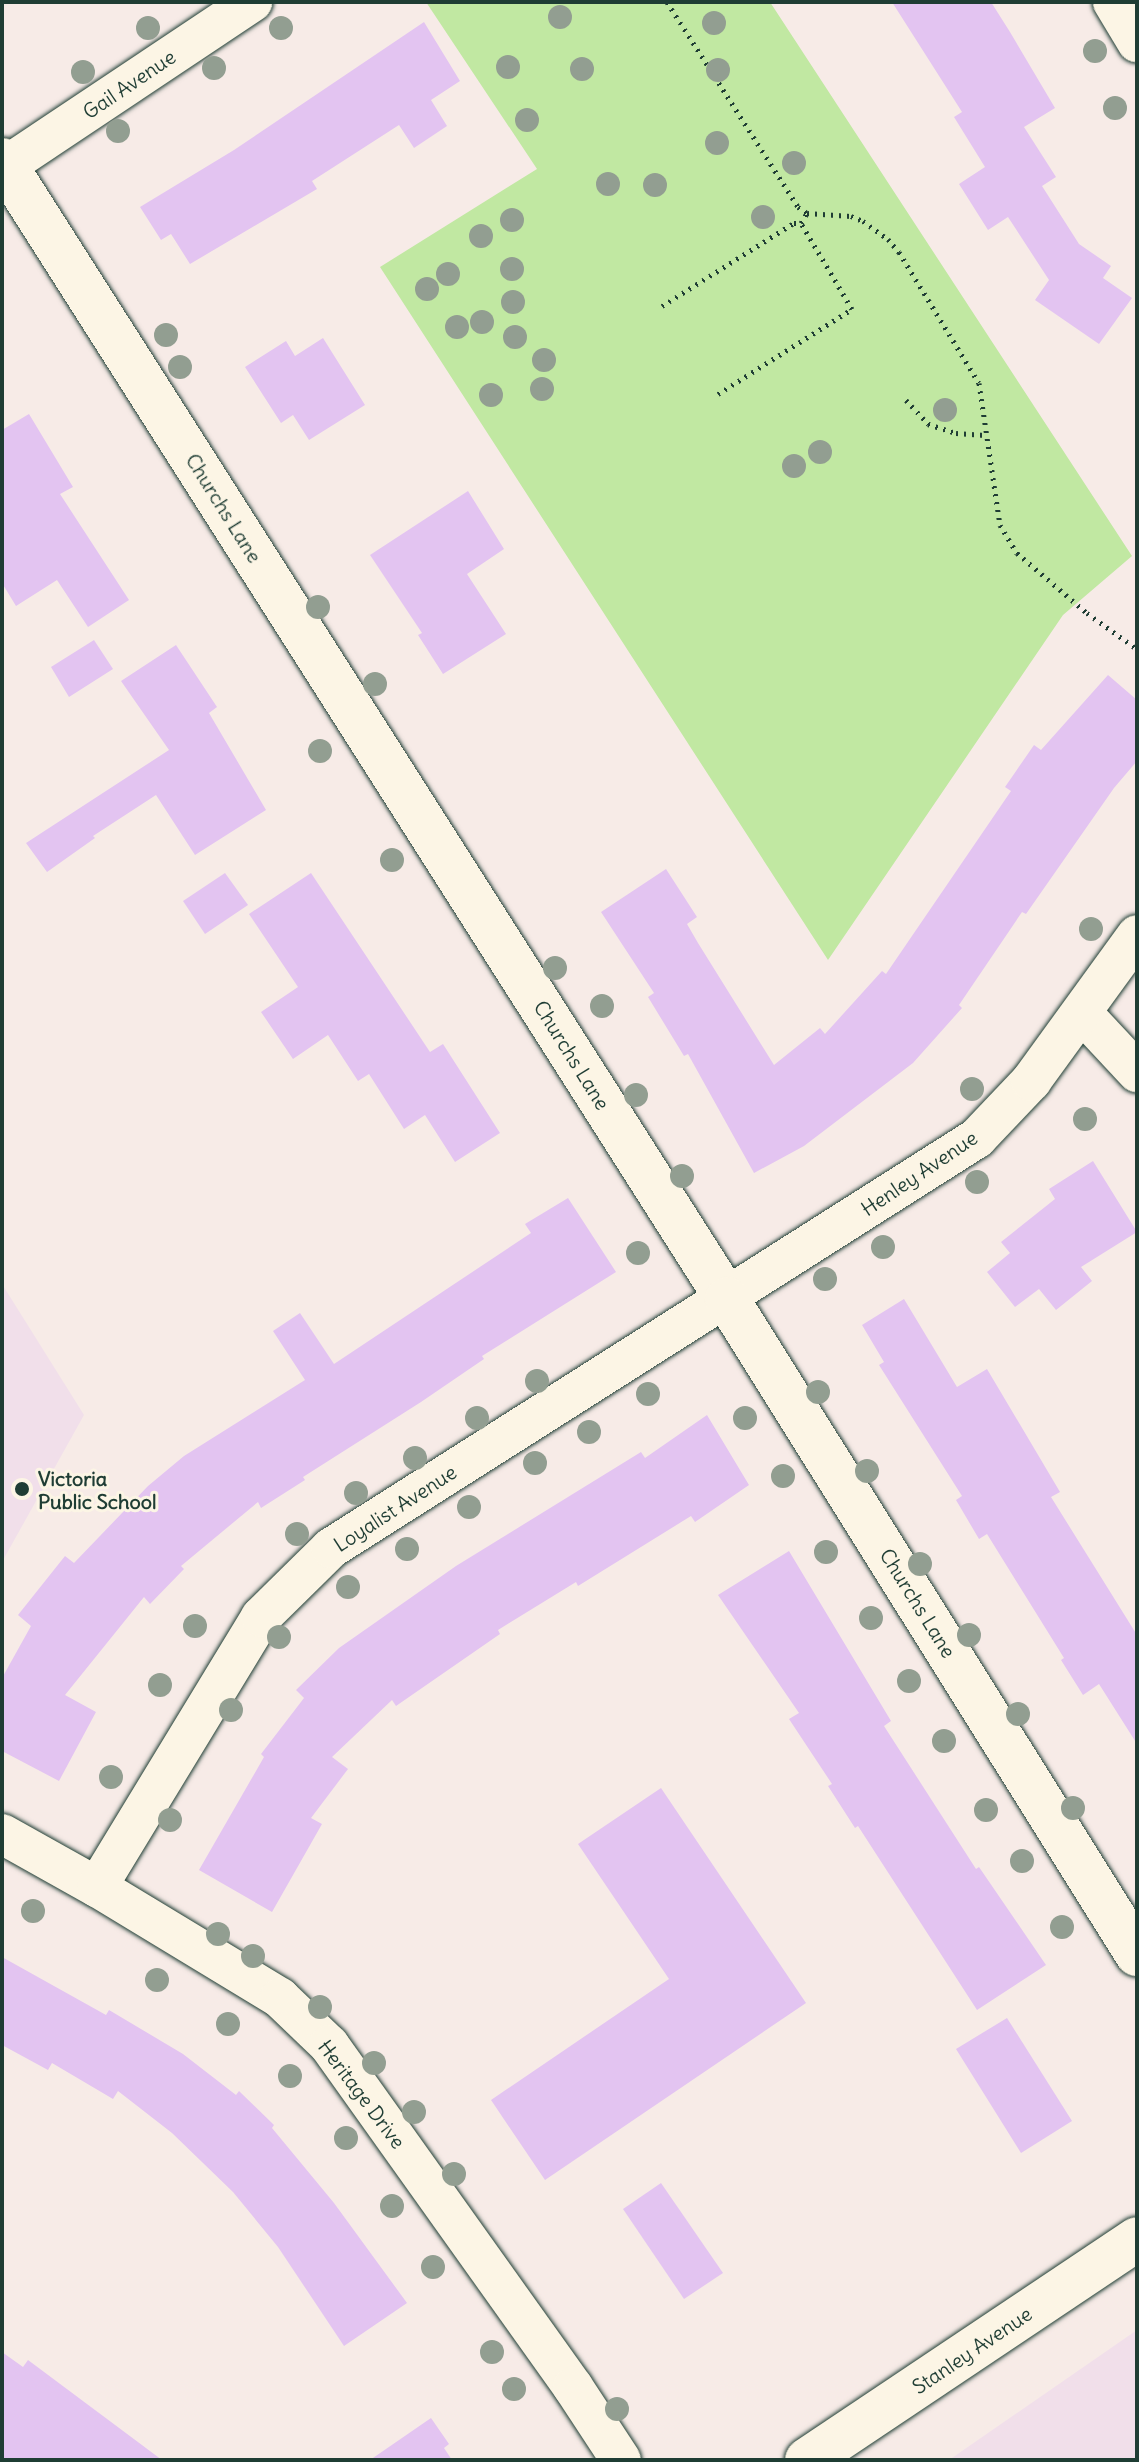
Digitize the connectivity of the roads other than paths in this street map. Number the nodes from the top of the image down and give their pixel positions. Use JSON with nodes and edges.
{"nodes":[{"id":1,"x":252,"y":2,"type":"edge"},
{"id":2,"x":1113,"y":2,"type":"edge"},
{"id":3,"x":1137,"y":42,"type":"edge"},
{"id":4,"x":4,"y":163,"type":"edge"},
{"id":5,"x":1137,"y":935,"type":"edge"},
{"id":6,"x":1082,"y":1013,"type":"junction"},
{"id":7,"x":1137,"y":1072,"type":"edge"},
{"id":8,"x":727,"y":1299,"type":"junction"},
{"id":9,"x":2,"y":1834,"type":"edge"},
{"id":10,"x":97,"y":1887,"type":"junction"},
{"id":11,"x":1137,"y":1954,"type":"edge"},
{"id":12,"x":1137,"y":2239,"type":"edge"},
{"id":13,"x":621,"y":2460,"type":"edge"},
{"id":14,"x":807,"y":2460,"type":"edge"}],
"edges":[{"from":1,"to":4,"type":"street","name":"Gail Avenue"},
{"from":2,"to":3,"type":"street"},
{"from":4,"to":8,"type":"street","name":"Churchs Lane"},
{"from":5,"to":6,"type":"street","name":"Henley Avenue"},
{"from":6,"to":7,"type":"street"},
{"from":6,"to":8,"type":"street","name":"Henley Avenue"},
{"from":8,"to":10,"type":"street","name":"Loyalist Avenue"},
{"from":8,"to":11,"type":"street","name":"Churchs Lane"},
{"from":9,"to":10,"type":"street","name":"Heritage Drive"},
{"from":10,"to":13,"type":"street","name":"Heritage Drive"},
{"from":12,"to":14,"type":"street","name":"Stanley Avenue"}]}
